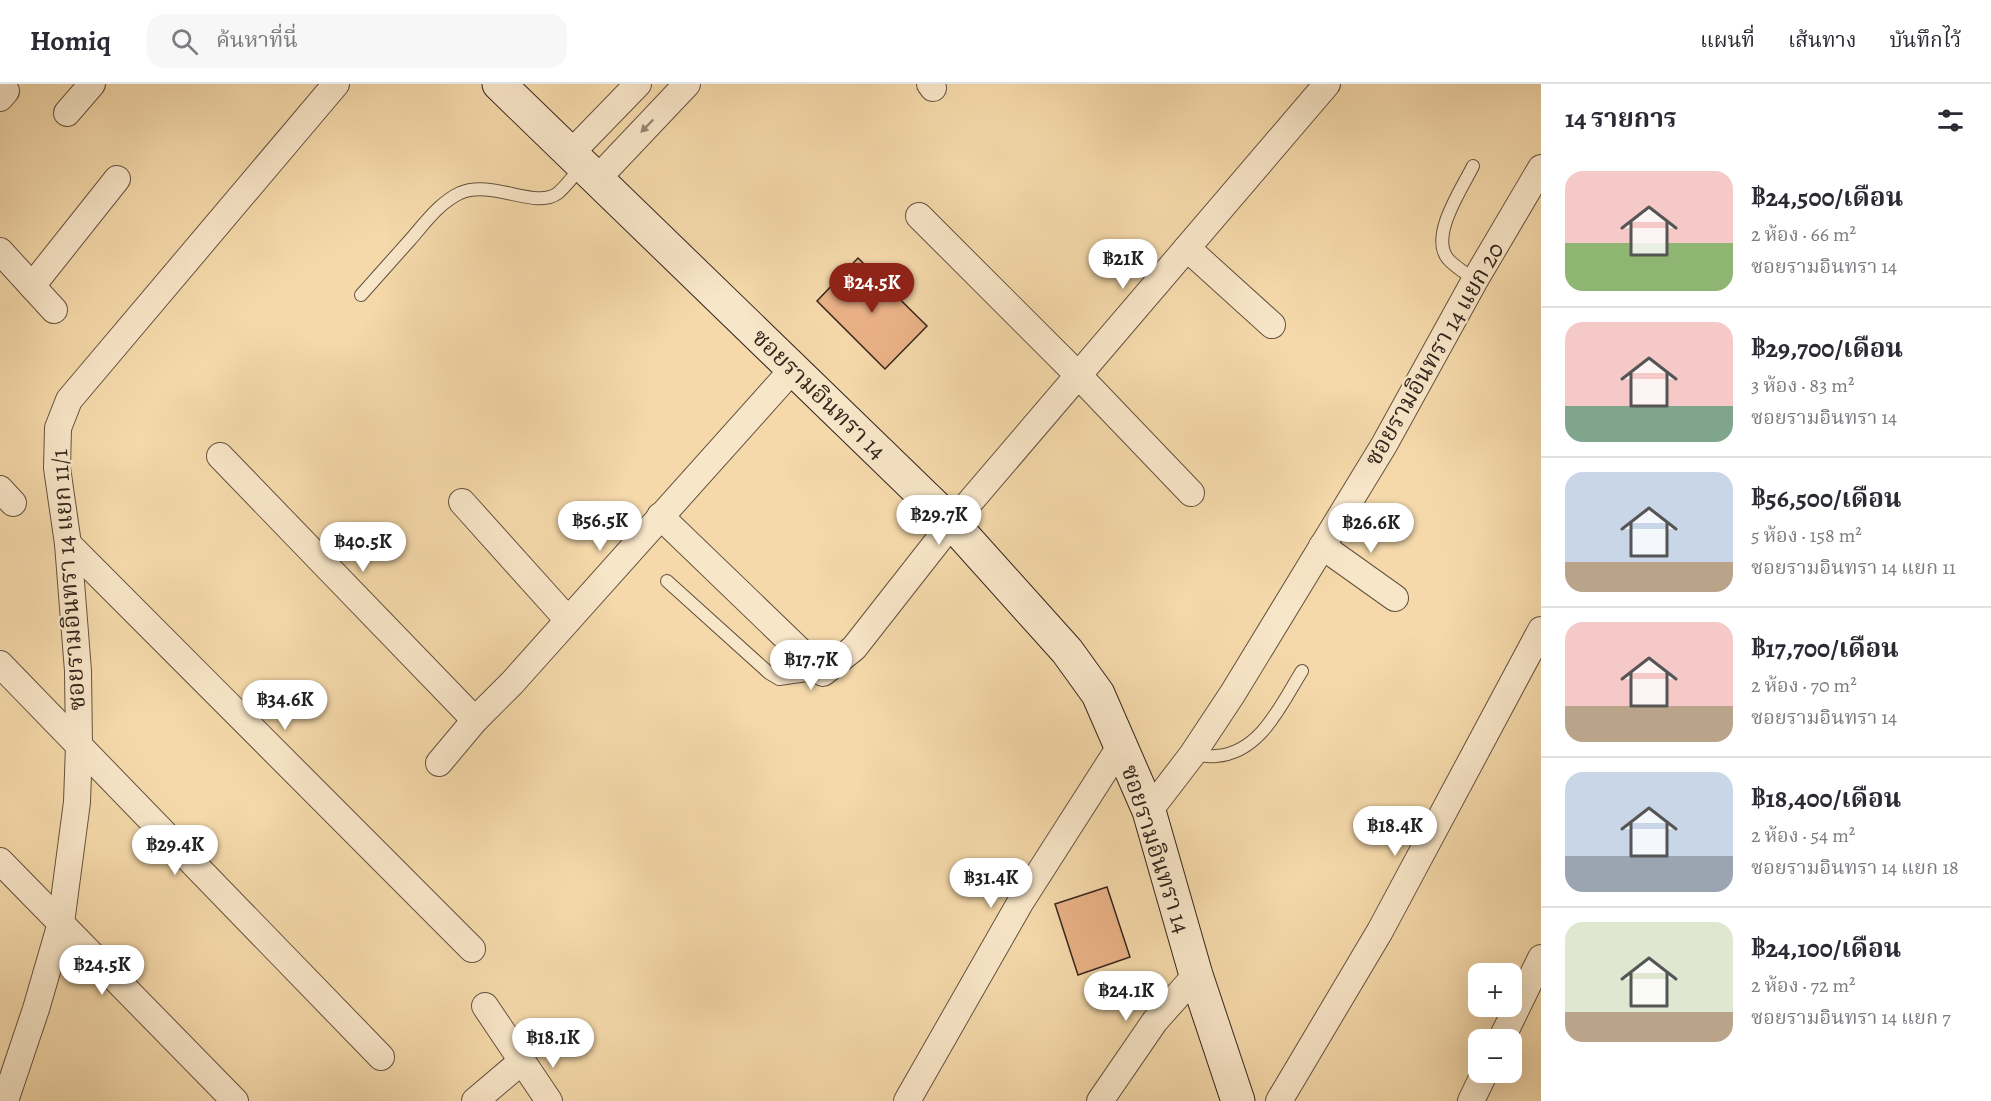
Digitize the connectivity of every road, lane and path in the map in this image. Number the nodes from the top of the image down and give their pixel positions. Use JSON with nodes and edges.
{"nodes":[{"id":1,"x":92,"y":84,"type":"edge"},
{"id":2,"x":336,"y":84,"type":"edge"},
{"id":3,"x":499,"y":84,"type":"edge"},
{"id":4,"x":638,"y":84,"type":"edge"},
{"id":5,"x":687,"y":84,"type":"edge"},
{"id":6,"x":1327,"y":84,"type":"edge"},
{"id":7,"x":67,"y":113,"type":"dead end"},
{"id":8,"x":584,"y":165,"type":"junction"},
{"id":9,"x":1473,"y":166,"type":"dead end"},
{"id":10,"x":1541,"y":168,"type":"edge"},
{"id":11,"x":117,"y":179,"type":"dead end"},
{"id":12,"x":919,"y":216,"type":"dead end"},
{"id":13,"x":1187,"y":248,"type":"junction"},
{"id":14,"x":0,"y":251,"type":"edge"},
{"id":15,"x":1475,"y":280,"type":"junction"},
{"id":16,"x":32,"y":286,"type":"junction"},
{"id":17,"x":361,"y":295,"type":"dead end"},
{"id":18,"x":54,"y":310,"type":"dead end"},
{"id":19,"x":1272,"y":325,"type":"dead end"},
{"id":20,"x":793,"y":369,"type":"junction"},
{"id":21,"x":1078,"y":375,"type":"junction"},
{"id":22,"x":220,"y":456,"type":"dead end"},
{"id":23,"x":1191,"y":493,"type":"dead end"},
{"id":24,"x":462,"y":502,"type":"dead end"},
{"id":25,"x":660,"y":516,"type":"junction"},
{"id":26,"x":952,"y":523,"type":"junction"},
{"id":27,"x":68,"y":544,"type":"junction"},
{"id":28,"x":1322,"y":546,"type":"junction"},
{"id":29,"x":667,"y":581,"type":"dead end"},
{"id":30,"x":1395,"y":598,"type":"dead end"},
{"id":31,"x":568,"y":620,"type":"junction"},
{"id":32,"x":1541,"y":630,"type":"edge"},
{"id":33,"x":0,"y":664,"type":"edge"},
{"id":34,"x":1302,"y":671,"type":"dead end"},
{"id":35,"x":823,"y":673,"type":"junction"},
{"id":36,"x":475,"y":720,"type":"junction"},
{"id":37,"x":1121,"y":745,"type":"junction"},
{"id":38,"x":79,"y":746,"type":"junction"},
{"id":39,"x":1192,"y":755,"type":"junction"},
{"id":40,"x":439,"y":763,"type":"dead end"},
{"id":41,"x":1149,"y":811,"type":"junction"},
{"id":42,"x":0,"y":861,"type":"edge"},
{"id":43,"x":61,"y":923,"type":"junction"},
{"id":44,"x":472,"y":949,"type":"dead end"},
{"id":45,"x":1541,"y":958,"type":"edge"},
{"id":46,"x":1196,"y":975,"type":"junction"},
{"id":47,"x":485,"y":1006,"type":"dead end"},
{"id":48,"x":1506,"y":1029,"type":"edge"},
{"id":49,"x":381,"y":1056,"type":"dead end"},
{"id":50,"x":522,"y":1060,"type":"junction"},
{"id":51,"x":1480,"y":1083,"type":"edge"},
{"id":52,"x":8,"y":1088,"type":"edge"},
{"id":53,"x":910,"y":1100,"type":"edge"},
{"id":54,"x":235,"y":1101,"type":"edge"},
{"id":55,"x":475,"y":1101,"type":"edge"},
{"id":56,"x":549,"y":1101,"type":"edge"},
{"id":57,"x":1100,"y":1101,"type":"edge"},
{"id":58,"x":1238,"y":1101,"type":"edge"},
{"id":59,"x":1279,"y":1101,"type":"edge"},
{"id":60,"x":1471,"y":1101,"type":"edge"}],
"edges":[{"from":1,"to":7,"type":"street"},
{"from":2,"to":27,"type":"street","name":"ซอยรามอินทรา 14 แยก 11/1"},
{"from":3,"to":8,"type":"street","name":"ซอยรามอินทรา 14"},
{"from":4,"to":8,"type":"street"},
{"from":5,"to":8,"type":"street","one_way":true},
{"from":6,"to":13,"type":"street"},
{"from":8,"to":17,"type":"lane"},
{"from":8,"to":20,"type":"street","name":"ซอยรามอินทรา 14"},
{"from":9,"to":15,"type":"lane"},
{"from":10,"to":15,"type":"street","name":"ซอยรามอินทรา 14 แยก 20"},
{"from":11,"to":16,"type":"street"},
{"from":12,"to":21,"type":"street"},
{"from":13,"to":19,"type":"street"},
{"from":13,"to":21,"type":"street"},
{"from":14,"to":16,"type":"street"},
{"from":15,"to":28,"type":"street","name":"ซอยรามอินทรา 14 แยก 20"},
{"from":16,"to":18,"type":"street"},
{"from":20,"to":25,"type":"street"},
{"from":20,"to":26,"type":"street","name":"ซอยรามอินทรา 14"},
{"from":21,"to":23,"type":"street"},
{"from":21,"to":26,"type":"street"},
{"from":22,"to":36,"type":"street"},
{"from":24,"to":31,"type":"street"},
{"from":25,"to":31,"type":"street"},
{"from":25,"to":35,"type":"street"},
{"from":26,"to":35,"type":"street"},
{"from":26,"to":37,"type":"street","name":"ซอยรามอินทรา 14"},
{"from":27,"to":38,"type":"street","name":"ซอยรามอินทรา 14 แยก 11/1"},
{"from":27,"to":44,"type":"street"},
{"from":28,"to":30,"type":"street"},
{"from":28,"to":39,"type":"street","name":"ซอยรามอินทรา 14 แยก 20"},
{"from":29,"to":35,"type":"lane"},
{"from":31,"to":36,"type":"street"},
{"from":32,"to":59,"type":"street"},
{"from":33,"to":38,"type":"street"},
{"from":34,"to":39,"type":"lane"},
{"from":36,"to":40,"type":"street"},
{"from":37,"to":41,"type":"street","name":"ซอยรามอินทรา 14"},
{"from":37,"to":53,"type":"street"},
{"from":38,"to":43,"type":"street","name":"ซอยรามอินทรา 14 แยก 11/1"},
{"from":38,"to":49,"type":"street"},
{"from":39,"to":41,"type":"street","name":"ซอยรามอินทรา 14 แยก 20"},
{"from":41,"to":46,"type":"street","name":"ซอยรามอินทรา 14"},
{"from":42,"to":43,"type":"street"},
{"from":43,"to":52,"type":"street","name":"ซอยรามอินทรา 14 แยก 11/1"},
{"from":43,"to":54,"type":"street"},
{"from":45,"to":48,"type":"street"},
{"from":46,"to":57,"type":"street"},
{"from":46,"to":58,"type":"street","name":"ซอยรามอินทรา 14"},
{"from":47,"to":50,"type":"street"},
{"from":50,"to":55,"type":"street"},
{"from":50,"to":56,"type":"street"},
{"from":51,"to":60,"type":"street"}]}
